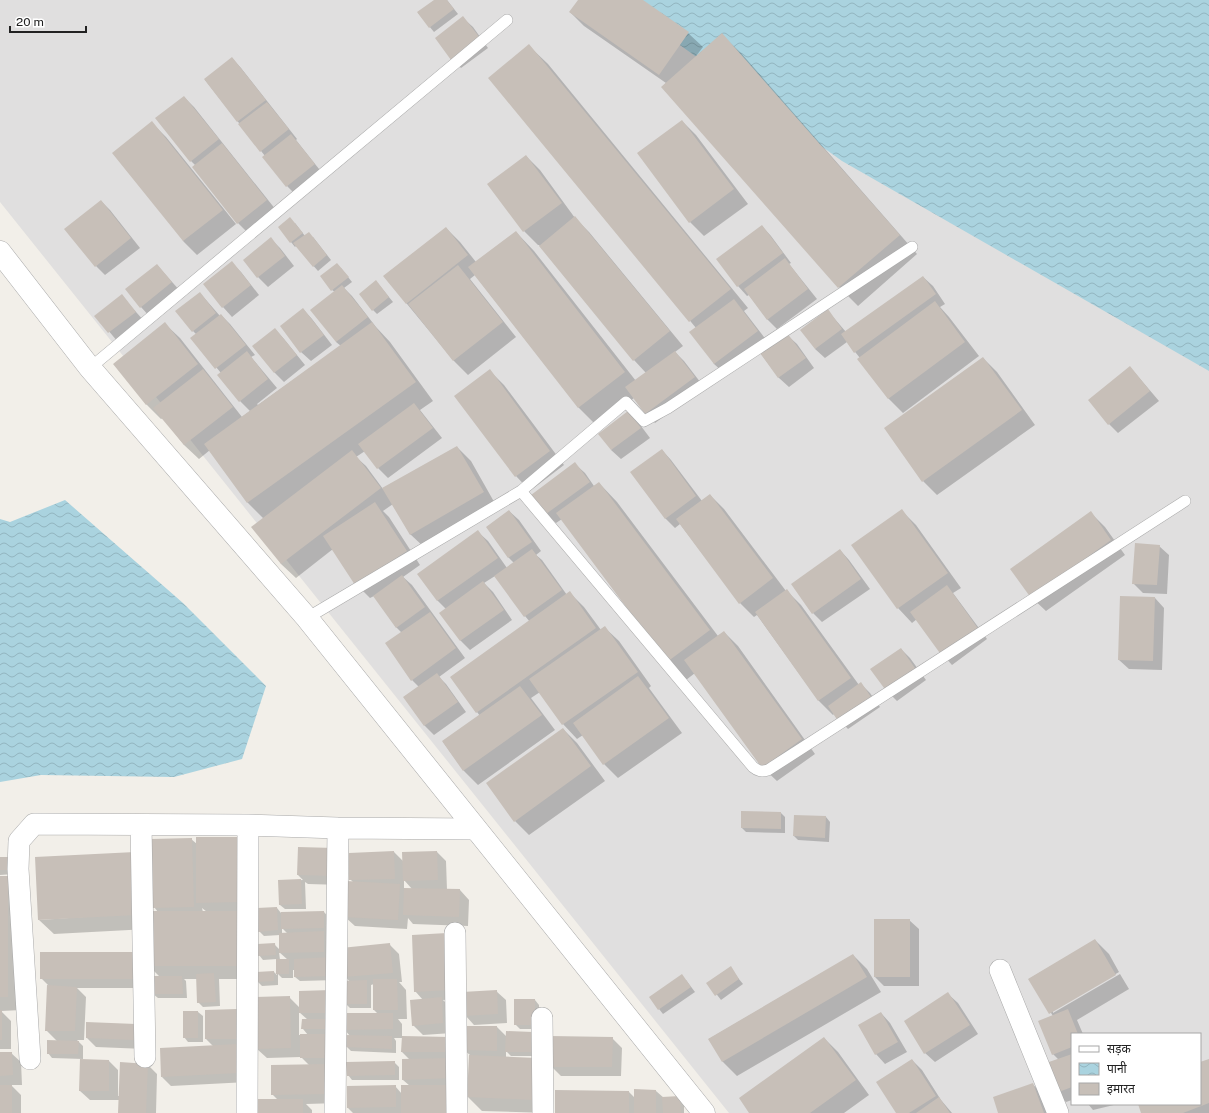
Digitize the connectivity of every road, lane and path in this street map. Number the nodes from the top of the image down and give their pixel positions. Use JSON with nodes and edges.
{"nodes":[{"id":1,"x":508,"y":20,"type":"dead end"},
{"id":2,"x":912,"y":248,"type":"dead end"},
{"id":3,"x":3,"y":261,"type":"edge"},
{"id":4,"x":90,"y":368,"type":"junction"},
{"id":5,"x":521,"y":491,"type":"junction"},
{"id":6,"x":1185,"y":501,"type":"dead end"},
{"id":7,"x":307,"y":618,"type":"junction"},
{"id":8,"x":141,"y":825,"type":"junction"},
{"id":9,"x":248,"y":825,"type":"junction"},
{"id":10,"x":338,"y":828,"type":"junction"},
{"id":11,"x":476,"y":829,"type":"junction"},
{"id":12,"x":454,"y":933,"type":"dead end"},
{"id":13,"x":1000,"y":970,"type":"dead end"},
{"id":14,"x":542,"y":1018,"type":"dead end"},
{"id":15,"x":146,"y":1057,"type":"dead end"},
{"id":16,"x":30,"y":1060,"type":"dead end"},
{"id":17,"x":247,"y":1113,"type":"edge"},
{"id":18,"x":335,"y":1113,"type":"edge"},
{"id":19,"x":457,"y":1113,"type":"edge"},
{"id":20,"x":543,"y":1113,"type":"edge"},
{"id":21,"x":704,"y":1113,"type":"edge"},
{"id":22,"x":1058,"y":1113,"type":"edge"}],
"edges":[{"from":1,"to":4,"type":"lane"},
{"from":2,"to":5,"type":"lane"},
{"from":3,"to":4,"type":"street"},
{"from":4,"to":7,"type":"street"},
{"from":5,"to":6,"type":"lane"},
{"from":5,"to":7,"type":"lane"},
{"from":7,"to":11,"type":"street"},
{"from":8,"to":9,"type":"street"},
{"from":8,"to":15,"type":"street"},
{"from":8,"to":16,"type":"street"},
{"from":9,"to":10,"type":"street"},
{"from":9,"to":17,"type":"street"},
{"from":10,"to":11,"type":"street"},
{"from":10,"to":18,"type":"street"},
{"from":11,"to":21,"type":"street"},
{"from":12,"to":19,"type":"street"},
{"from":13,"to":22,"type":"street"},
{"from":14,"to":20,"type":"street"}]}
